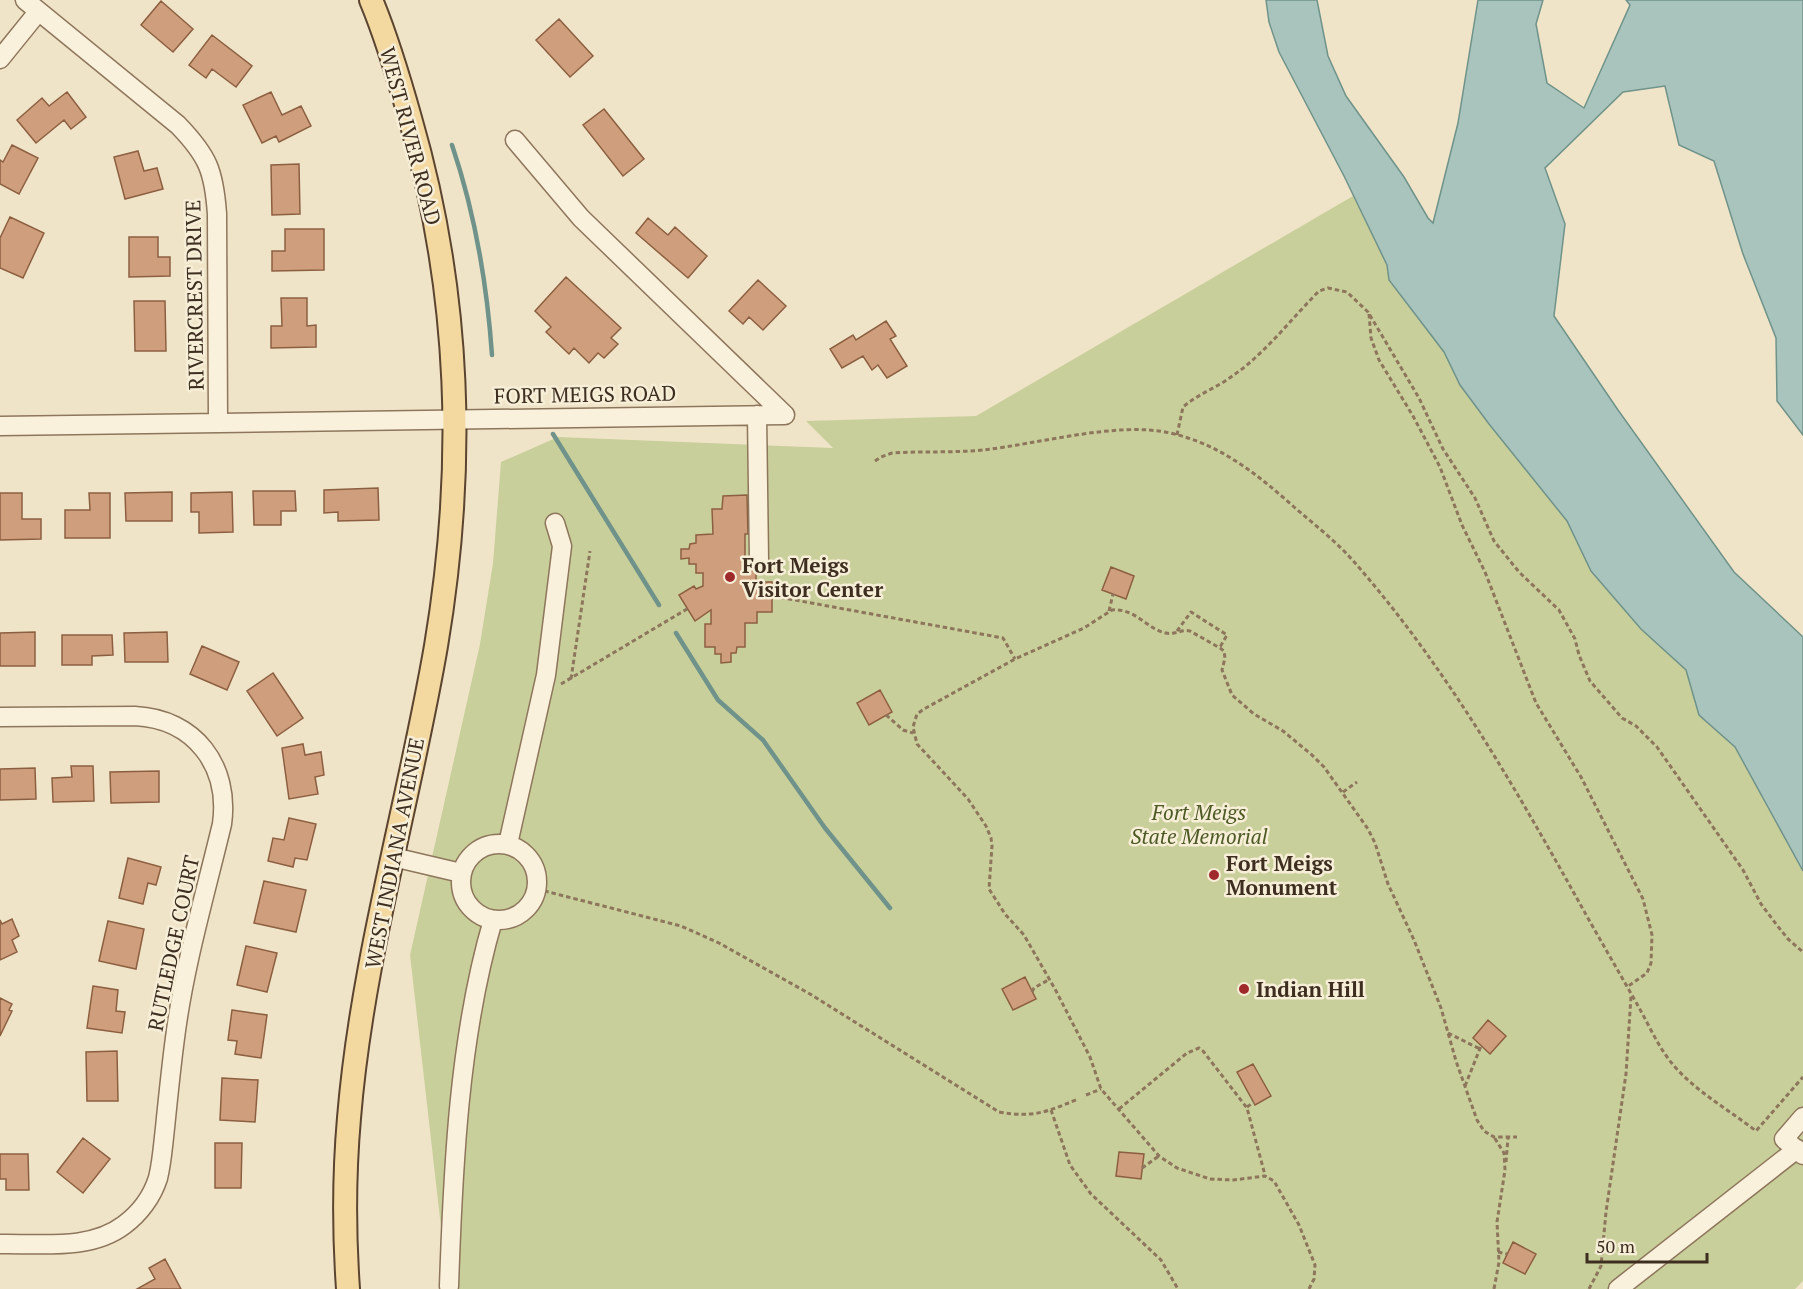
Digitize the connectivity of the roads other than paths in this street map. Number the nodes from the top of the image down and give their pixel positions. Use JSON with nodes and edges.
{"nodes":[{"id":1,"x":371,"y":0,"type":"edge"},
{"id":2,"x":31,"y":6,"type":"edge"},
{"id":3,"x":0,"y":58,"type":"edge"},
{"id":4,"x":515,"y":140,"type":"dead end"},
{"id":5,"x":757,"y":415,"type":"junction"},
{"id":6,"x":456,"y":418,"type":"junction"},
{"id":7,"x":218,"y":423,"type":"junction"},
{"id":8,"x":0,"y":426,"type":"edge"},
{"id":9,"x":555,"y":523,"type":"dead end"},
{"id":10,"x":759,"y":560,"type":"dead end"},
{"id":11,"x":0,"y":717,"type":"edge"},
{"id":12,"x":508,"y":844,"type":"junction"},
{"id":13,"x":393,"y":857,"type":"junction"},
{"id":14,"x":461,"y":873,"type":"junction"},
{"id":15,"x":493,"y":920,"type":"junction"},
{"id":16,"x":1803,"y":1117,"type":"edge"},
{"id":17,"x":1800,"y":1152,"type":"edge"},
{"id":18,"x":0,"y":1244,"type":"edge"},
{"id":19,"x":449,"y":1286,"type":"dead end"},
{"id":20,"x":348,"y":1289,"type":"edge"},
{"id":21,"x":1618,"y":1289,"type":"edge"}],
"edges":[{"from":1,"to":6,"type":"main road","name":"WEST RIVER ROAD"},
{"from":2,"to":3,"type":"street"},
{"from":2,"to":7,"type":"street","name":"RIVERCREST DRIVE"},
{"from":4,"to":5,"type":"street","name":"FORT MEIGS ROAD"},
{"from":5,"to":6,"type":"street","name":"FORT MEIGS ROAD"},
{"from":5,"to":10,"type":"street"},
{"from":6,"to":7,"type":"street","name":"FORT MEIGS ROAD"},
{"from":6,"to":13,"type":"main road","name":"WEST INDIANA AVENUE"},
{"from":7,"to":8,"type":"street","name":"FORT MEIGS ROAD"},
{"from":9,"to":12,"type":"street"},
{"from":11,"to":18,"type":"street","name":"RUTLEDGE COURT"},
{"from":12,"to":14,"type":"street"},
{"from":12,"to":15,"type":"street"},
{"from":13,"to":14,"type":"street"},
{"from":13,"to":20,"type":"main road","name":"WEST INDIANA AVENUE"},
{"from":14,"to":15,"type":"street"},
{"from":15,"to":19,"type":"street"},
{"from":16,"to":17,"type":"street"},
{"from":17,"to":21,"type":"street"}]}
